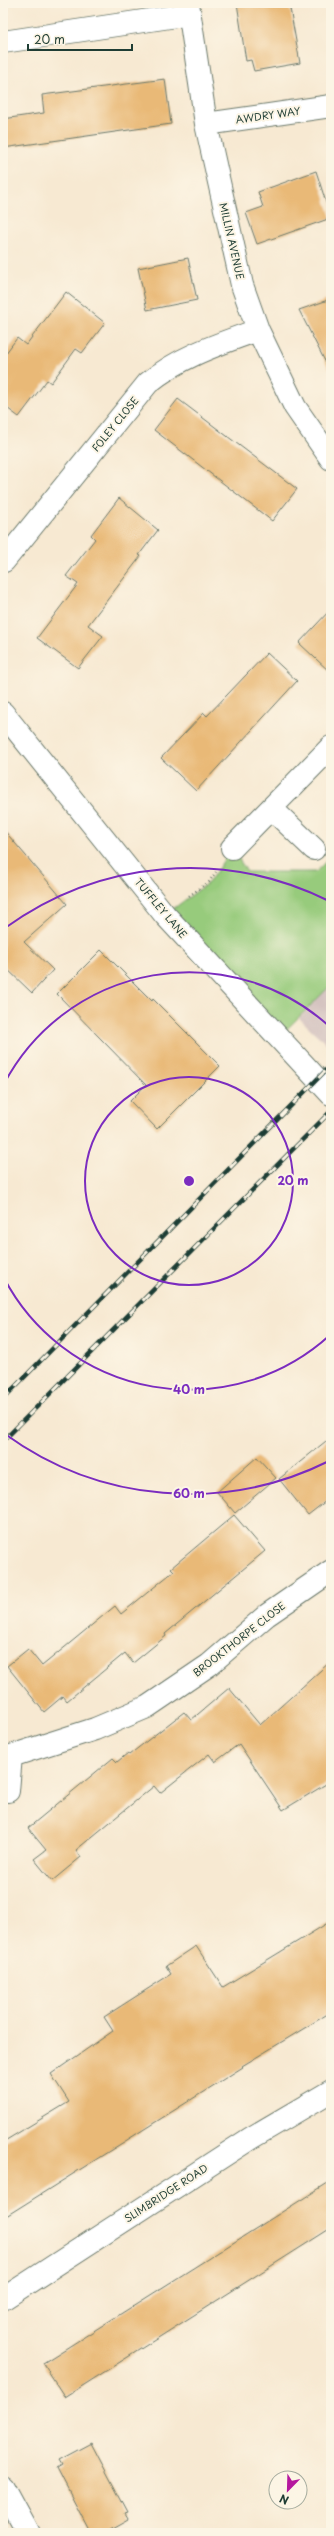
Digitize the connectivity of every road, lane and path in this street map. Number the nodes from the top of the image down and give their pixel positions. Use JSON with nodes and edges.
{"nodes":[{"id":1,"x":189,"y":9,"type":"edge"},
{"id":2,"x":3,"y":42,"type":"edge"},
{"id":3,"x":331,"y":106,"type":"edge"},
{"id":4,"x":206,"y":124,"type":"junction"},
{"id":5,"x":258,"y":330,"type":"junction"},
{"id":6,"x":331,"y":459,"type":"edge"},
{"id":7,"x":4,"y":561,"type":"dead end"},
{"id":8,"x":3,"y":712,"type":"edge"},
{"id":9,"x":331,"y":747,"type":"edge"},
{"id":10,"x":271,"y":808,"type":"junction"},
{"id":11,"x":232,"y":848,"type":"joint"},
{"id":12,"x":314,"y":849,"type":"dead end"},
{"id":13,"x":165,"y":914,"type":"junction"},
{"id":14,"x":331,"y":1094,"type":"edge"},
{"id":15,"x":331,"y":1571,"type":"edge"},
{"id":16,"x":7,"y":1752,"type":"edge"},
{"id":17,"x":8,"y":1791,"type":"dead end"},
{"id":18,"x":331,"y":2091,"type":"edge"},
{"id":19,"x":3,"y":2299,"type":"edge"},
{"id":20,"x":3,"y":2487,"type":"edge"},
{"id":21,"x":28,"y":2533,"type":"edge"}],
"edges":[{"from":1,"to":2,"type":"street"},
{"from":1,"to":4,"type":"street","name":"MILLIN AVENUE"},
{"from":3,"to":4,"type":"street","name":"AWDRY WAY"},
{"from":4,"to":5,"type":"street","name":"MILLIN AVENUE"},
{"from":5,"to":6,"type":"street","name":"MILLIN AVENUE"},
{"from":5,"to":7,"type":"street","name":"FOLEY CLOSE"},
{"from":8,"to":13,"type":"street","name":"TUFFLEY LANE"},
{"from":9,"to":10,"type":"street"},
{"from":10,"to":11,"type":"street"},
{"from":10,"to":12,"type":"street"},
{"from":11,"to":13,"type":"path"},
{"from":13,"to":14,"type":"street","name":"TUFFLEY LANE"},
{"from":15,"to":16,"type":"street","name":"BROOKTHORPE CLOSE"},
{"from":16,"to":17,"type":"street","name":"BROOKTHORPE CLOSE"},
{"from":18,"to":19,"type":"street","name":"SLIMBRIDGE ROAD"},
{"from":20,"to":21,"type":"street"}]}
